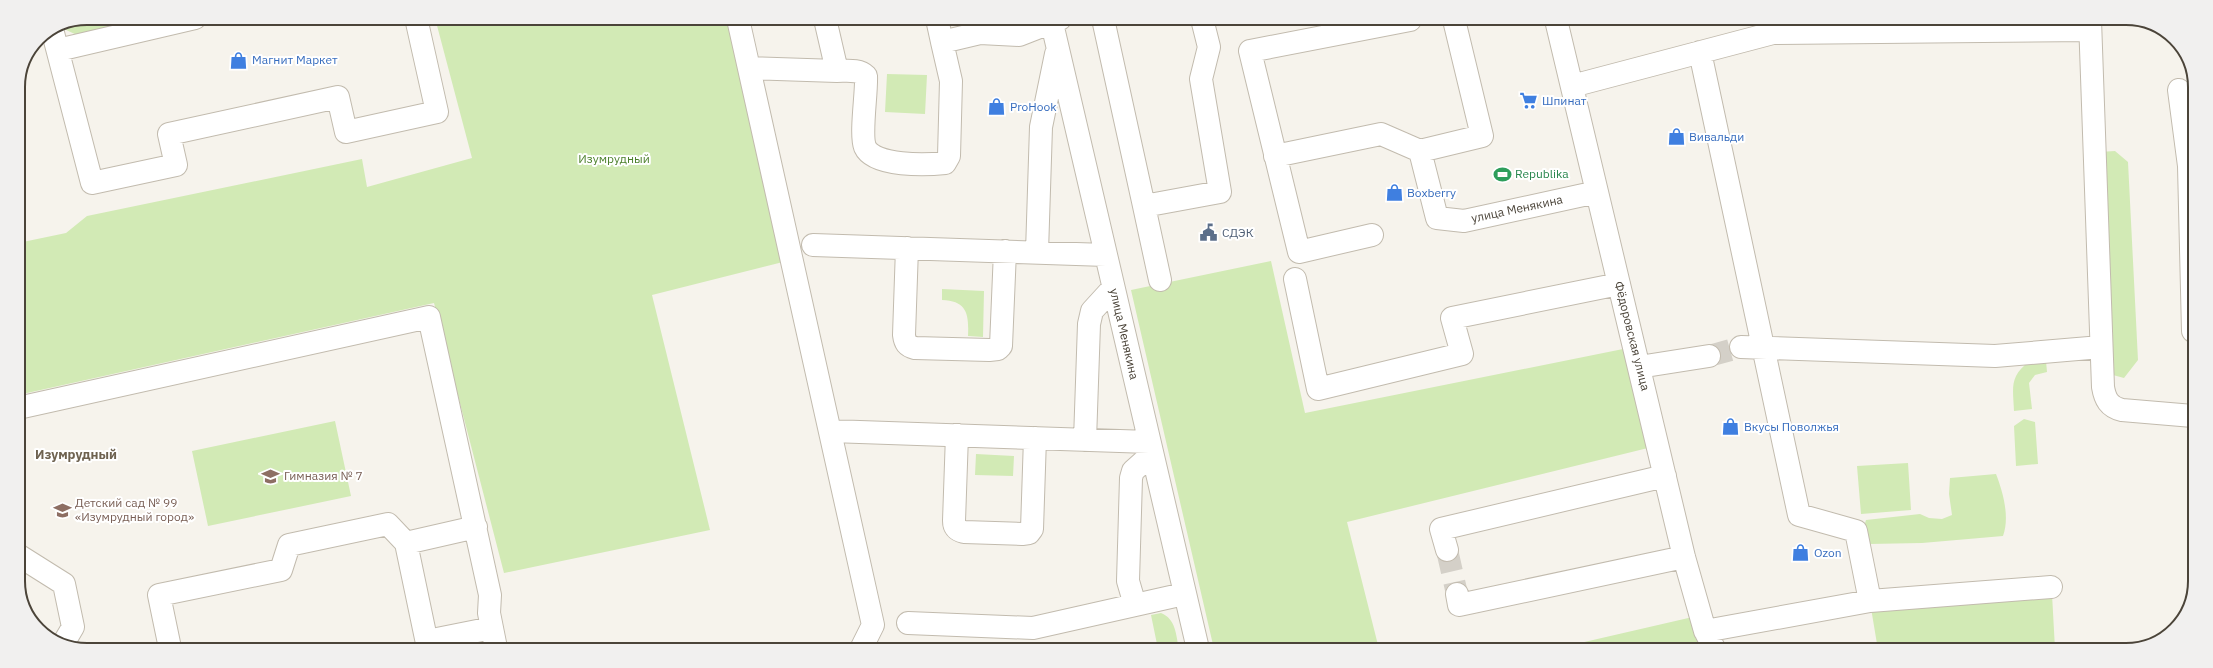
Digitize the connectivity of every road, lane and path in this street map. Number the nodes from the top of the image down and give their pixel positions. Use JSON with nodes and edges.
{"nodes":[{"id":1,"x":165,"y":25,"type":"edge"},
{"id":2,"x":418,"y":25,"type":"edge"},
{"id":3,"x":739,"y":25,"type":"edge"},
{"id":4,"x":827,"y":25,"type":"edge"},
{"id":5,"x":938,"y":25,"type":"edge"},
{"id":6,"x":1042,"y":25,"type":"edge"},
{"id":7,"x":1055,"y":25,"type":"edge"},
{"id":8,"x":1104,"y":25,"type":"edge"},
{"id":9,"x":1203,"y":25,"type":"edge"},
{"id":10,"x":1379,"y":25,"type":"edge"},
{"id":11,"x":1455,"y":25,"type":"edge"},
{"id":12,"x":1557,"y":25,"type":"edge"},
{"id":13,"x":2090,"y":25,"type":"edge"},
{"id":14,"x":1772,"y":26,"type":"edge"},
{"id":15,"x":54,"y":34,"type":"edge"},
{"id":16,"x":942,"y":42,"type":"junction"},
{"id":17,"x":1057,"y":47,"type":"junction"},
{"id":18,"x":58,"y":50,"type":"junction"},
{"id":19,"x":1700,"y":52,"type":"junction"},
{"id":20,"x":749,"y":68,"type":"junction"},
{"id":21,"x":837,"y":71,"type":"junction"},
{"id":22,"x":1572,"y":86,"type":"junction"},
{"id":23,"x":2179,"y":90,"type":"dead end"},
{"id":24,"x":2188,"y":143,"type":"edge"},
{"id":25,"x":1420,"y":151,"type":"junction"},
{"id":26,"x":1275,"y":156,"type":"junction"},
{"id":27,"x":1597,"y":192,"type":"junction"},
{"id":28,"x":1144,"y":206,"type":"junction"},
{"id":29,"x":1372,"y":235,"type":"dead end"},
{"id":30,"x":813,"y":244,"type":"dead end"},
{"id":31,"x":907,"y":248,"type":"junction"},
{"id":32,"x":1005,"y":251,"type":"junction"},
{"id":33,"x":1037,"y":252,"type":"junction"},
{"id":34,"x":1106,"y":255,"type":"junction"},
{"id":35,"x":1295,"y":279,"type":"dead end"},
{"id":36,"x":1160,"y":280,"type":"dead end"},
{"id":37,"x":1619,"y":284,"type":"junction"},
{"id":38,"x":1113,"y":288,"type":"junction"},
{"id":39,"x":1763,"y":346,"type":"junction"},
{"id":40,"x":1741,"y":347,"type":"tunnel mouth"},
{"id":41,"x":2101,"y":347,"type":"junction"},
{"id":42,"x":1708,"y":356,"type":"tunnel mouth"},
{"id":43,"x":1639,"y":367,"type":"junction"},
{"id":44,"x":25,"y":406,"type":"edge"},
{"id":45,"x":2188,"y":416,"type":"edge"},
{"id":46,"x":831,"y":431,"type":"junction"},
{"id":47,"x":957,"y":435,"type":"junction"},
{"id":48,"x":1035,"y":438,"type":"junction"},
{"id":49,"x":1085,"y":440,"type":"junction"},
{"id":50,"x":1151,"y":448,"type":"junction"},
{"id":51,"x":1665,"y":476,"type":"junction"},
{"id":52,"x":476,"y":527,"type":"junction"},
{"id":53,"x":406,"y":543,"type":"junction"},
{"id":54,"x":1447,"y":550,"type":"tunnel mouth"},
{"id":55,"x":1684,"y":557,"type":"junction"},
{"id":56,"x":25,"y":559,"type":"edge"},
{"id":57,"x":2051,"y":587,"type":"dead end"},
{"id":58,"x":1184,"y":594,"type":"junction"},
{"id":59,"x":1457,"y":594,"type":"tunnel mouth"},
{"id":60,"x":1870,"y":601,"type":"junction"},
{"id":61,"x":1135,"y":605,"type":"junction"},
{"id":62,"x":908,"y":623,"type":"dead end"},
{"id":63,"x":494,"y":638,"type":"edge"},
{"id":64,"x":66,"y":639,"type":"edge"},
{"id":65,"x":1710,"y":640,"type":"edge"},
{"id":66,"x":169,"y":643,"type":"edge"},
{"id":67,"x":427,"y":643,"type":"edge"},
{"id":68,"x":446,"y":643,"type":"edge"},
{"id":69,"x":863,"y":643,"type":"edge"},
{"id":70,"x":1196,"y":643,"type":"edge"}],
"edges":[{"from":1,"to":18,"type":"street"},
{"from":2,"to":18,"type":"street"},
{"from":3,"to":20,"type":"street"},
{"from":4,"to":21,"type":"street"},
{"from":5,"to":16,"type":"street"},
{"from":6,"to":16,"type":"street"},
{"from":7,"to":17,"type":"street","name":"улица Менякина"},
{"from":8,"to":28,"type":"street"},
{"from":9,"to":28,"type":"street"},
{"from":10,"to":26,"type":"street"},
{"from":11,"to":25,"type":"street"},
{"from":12,"to":22,"type":"street","name":"Фёдоровская улица"},
{"from":13,"to":14,"type":"street"},
{"from":13,"to":41,"type":"street"},
{"from":14,"to":19,"type":"street"},
{"from":15,"to":18,"type":"street"},
{"from":16,"to":21,"type":"street"},
{"from":17,"to":33,"type":"street"},
{"from":17,"to":34,"type":"street","name":"улица Менякина"},
{"from":19,"to":22,"type":"street"},
{"from":19,"to":39,"type":"street"},
{"from":20,"to":21,"type":"street"},
{"from":20,"to":46,"type":"street"},
{"from":22,"to":27,"type":"street","name":"Фёдоровская улица"},
{"from":23,"to":24,"type":"street"},
{"from":25,"to":26,"type":"street"},
{"from":25,"to":27,"type":"street","name":"улица Менякина"},
{"from":26,"to":29,"type":"street"},
{"from":27,"to":37,"type":"street","name":"Фёдоровская улица"},
{"from":28,"to":36,"type":"street"},
{"from":30,"to":31,"type":"street"},
{"from":31,"to":32,"type":"street"},
{"from":31,"to":32,"type":"street"},
{"from":32,"to":33,"type":"street"},
{"from":33,"to":34,"type":"street"},
{"from":34,"to":38,"type":"street","name":"улица Менякина"},
{"from":35,"to":37,"type":"street"},
{"from":37,"to":43,"type":"street","name":"Фёдоровская улица"},
{"from":38,"to":49,"type":"street"},
{"from":38,"to":50,"type":"street","name":"улица Менякина"},
{"from":39,"to":40,"type":"street"},
{"from":39,"to":41,"type":"street"},
{"from":39,"to":60,"type":"street"},
{"from":41,"to":45,"type":"street"},
{"from":42,"to":43,"type":"street"},
{"from":43,"to":51,"type":"street","name":"Фёдоровская улица"},
{"from":44,"to":52,"type":"street"},
{"from":46,"to":47,"type":"street"},
{"from":46,"to":69,"type":"street"},
{"from":47,"to":48,"type":"street"},
{"from":47,"to":48,"type":"street"},
{"from":48,"to":49,"type":"street"},
{"from":49,"to":50,"type":"street"},
{"from":50,"to":58,"type":"street","name":"улица Менякина"},
{"from":50,"to":61,"type":"street"},
{"from":51,"to":54,"type":"street"},
{"from":51,"to":55,"type":"street","name":"Фёдоровская улица"},
{"from":52,"to":53,"type":"street"},
{"from":52,"to":63,"type":"street"},
{"from":53,"to":66,"type":"street"},
{"from":53,"to":67,"type":"street"},
{"from":55,"to":59,"type":"street"},
{"from":55,"to":65,"type":"street","name":"Фёдоровская улица"},
{"from":56,"to":64,"type":"street"},
{"from":57,"to":60,"type":"street"},
{"from":58,"to":61,"type":"street"},
{"from":58,"to":70,"type":"street","name":"улица Менякина"},
{"from":60,"to":65,"type":"street"},
{"from":61,"to":62,"type":"street"},
{"from":63,"to":68,"type":"street"}]}
